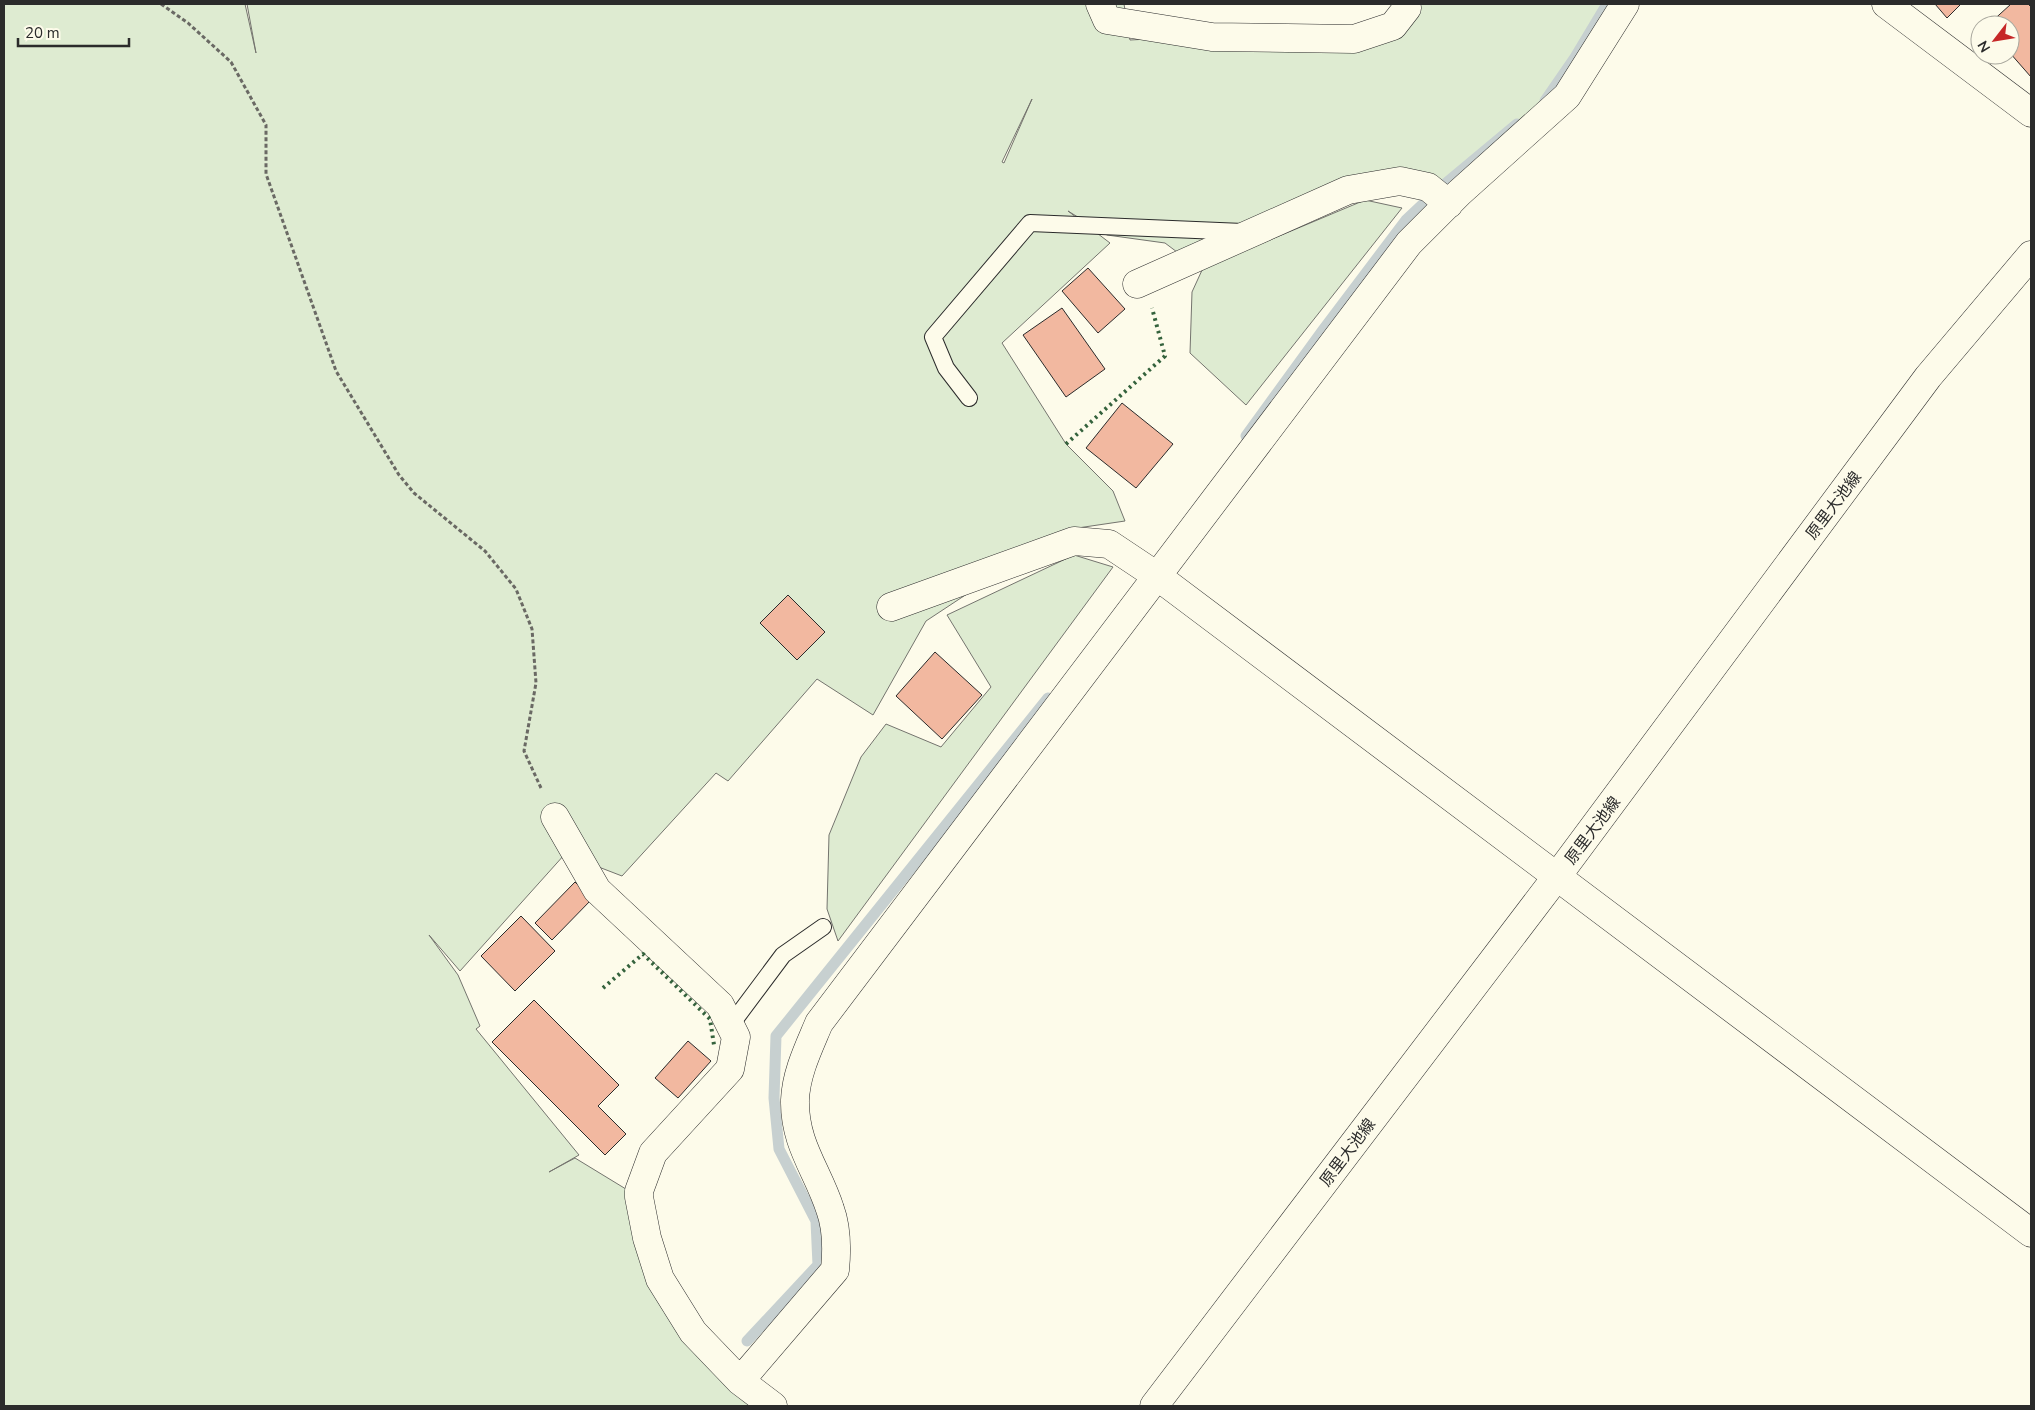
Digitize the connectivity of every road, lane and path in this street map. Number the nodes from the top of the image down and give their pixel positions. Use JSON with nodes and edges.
{"nodes":[{"id":1,"x":161,"y":4,"type":"edge"},
{"id":2,"x":1100,"y":4,"type":"edge"},
{"id":3,"x":1406,"y":4,"type":"edge"},
{"id":4,"x":1625,"y":4,"type":"edge"},
{"id":5,"x":1886,"y":4,"type":"edge"},
{"id":6,"x":2031,"y":113,"type":"edge"},
{"id":7,"x":1448,"y":204,"type":"junction"},
{"id":8,"x":1253,"y":232,"type":"junction"},
{"id":9,"x":2031,"y":255,"type":"edge"},
{"id":10,"x":1137,"y":284,"type":"dead end"},
{"id":11,"x":969,"y":398,"type":"dead end"},
{"id":12,"x":1157,"y":576,"type":"junction"},
{"id":13,"x":891,"y":606,"type":"dead end"},
{"id":14,"x":556,"y":817,"type":"joint"},
{"id":15,"x":1558,"y":876,"type":"junction"},
{"id":16,"x":823,"y":927,"type":"dead end"},
{"id":17,"x":730,"y":1026,"type":"junction"},
{"id":18,"x":2031,"y":1233,"type":"edge"},
{"id":19,"x":740,"y":1380,"type":"junction"},
{"id":20,"x":773,"y":1406,"type":"edge"},
{"id":21,"x":1154,"y":1406,"type":"edge"}],
"edges":[{"from":1,"to":14,"type":"path"},
{"from":2,"to":3,"type":"street"},
{"from":4,"to":7,"type":"street"},
{"from":5,"to":6,"type":"street"},
{"from":7,"to":8,"type":"street"},
{"from":7,"to":12,"type":"street"},
{"from":8,"to":10,"type":"street"},
{"from":8,"to":11,"type":"lane"},
{"from":9,"to":15,"type":"street","name":"原里大池線"},
{"from":12,"to":13,"type":"street"},
{"from":12,"to":15,"type":"street"},
{"from":12,"to":19,"type":"street"},
{"from":14,"to":17,"type":"street"},
{"from":15,"to":18,"type":"street"},
{"from":15,"to":21,"type":"street","name":"原里大池線"},
{"from":16,"to":17,"type":"lane"},
{"from":17,"to":19,"type":"street"},
{"from":19,"to":20,"type":"street"}]}
